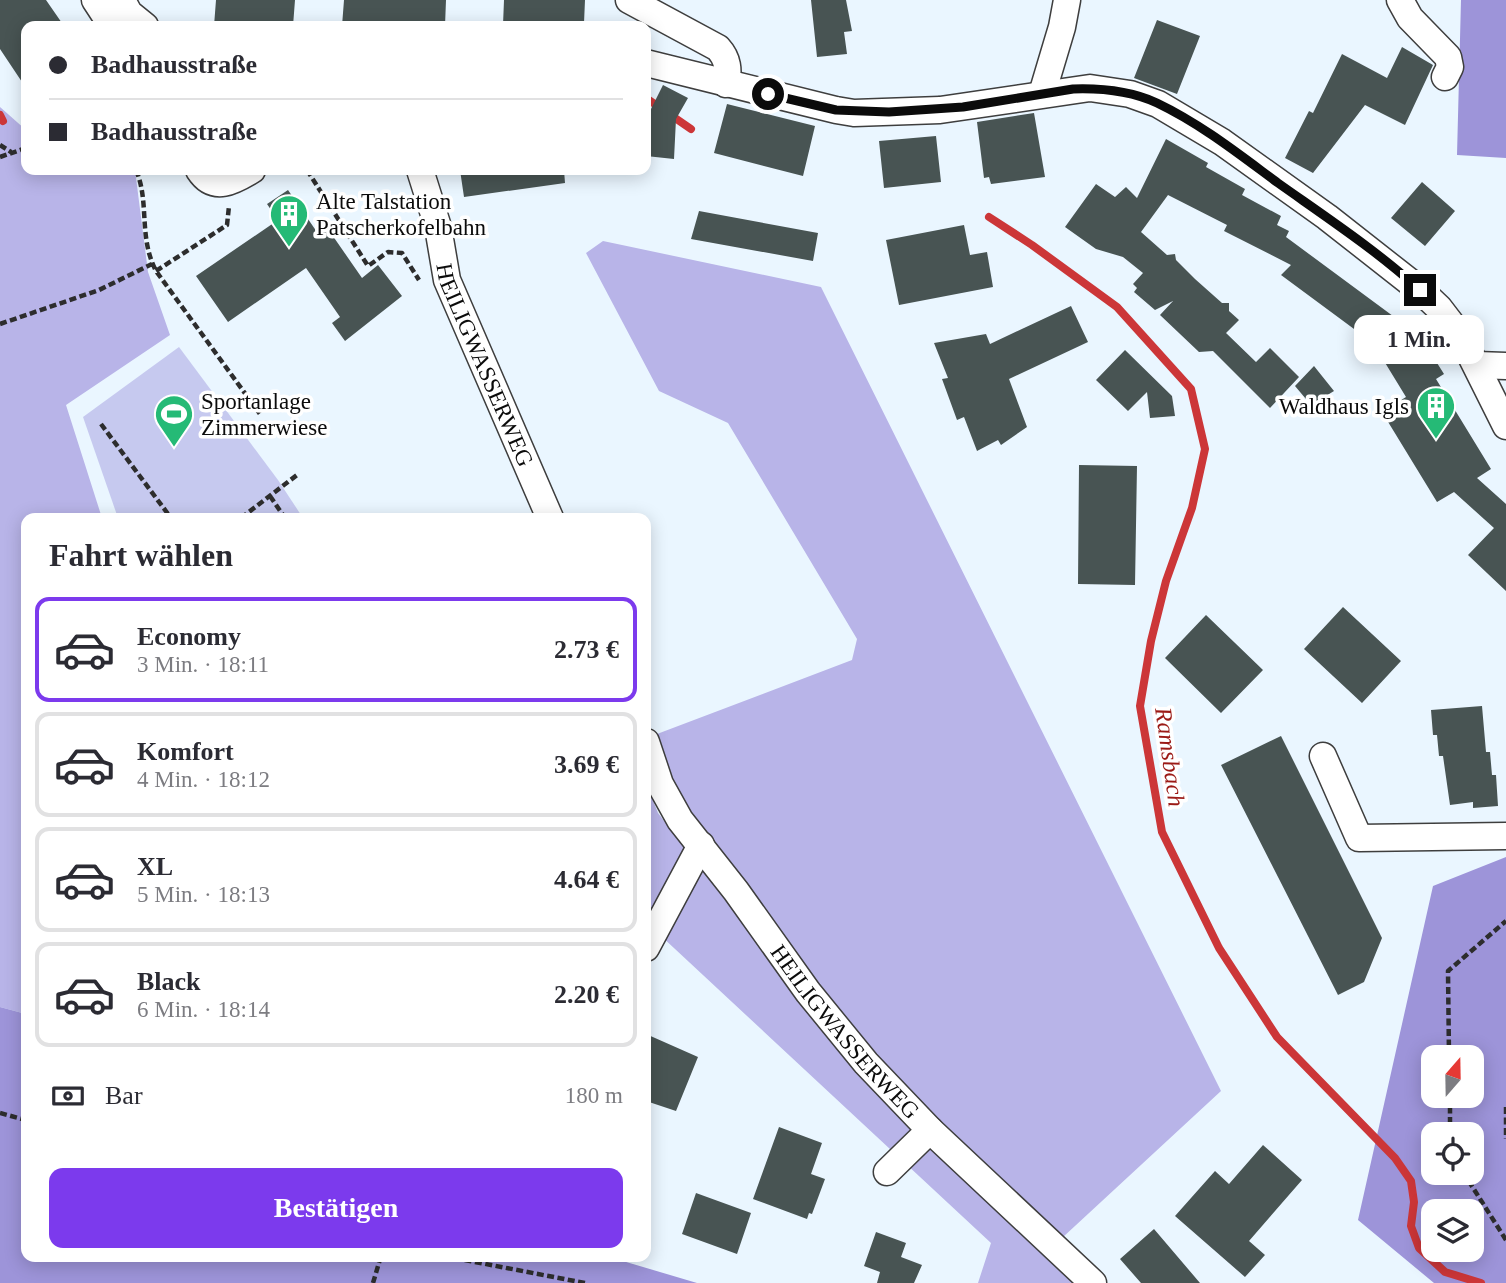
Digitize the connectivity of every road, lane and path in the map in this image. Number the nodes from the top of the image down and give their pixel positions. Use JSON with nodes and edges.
{"nodes":[{"id":1,"x":95,"y":0,"type":"edge"},
{"id":2,"x":122,"y":0,"type":"edge"},
{"id":3,"x":629,"y":0,"type":"edge"},
{"id":4,"x":1067,"y":0,"type":"edge"},
{"id":5,"x":1400,"y":0,"type":"edge"},
{"id":6,"x":109,"y":21,"type":"edge"},
{"id":7,"x":139,"y":21,"type":"edge"},
{"id":8,"x":651,"y":64,"type":"edge"},
{"id":9,"x":1445,"y":77,"type":"dead end"},
{"id":10,"x":726,"y":84,"type":"junction"},
{"id":11,"x":1042,"y":94,"type":"junction"},
{"id":12,"x":0,"y":145,"type":"edge"},
{"id":13,"x":21,"y":149,"type":"edge"},
{"id":14,"x":12,"y":152,"type":"junction"},
{"id":15,"x":0,"y":157,"type":"edge"},
{"id":16,"x":138,"y":175,"type":"edge"},
{"id":17,"x":203,"y":175,"type":"edge"},
{"id":18,"x":310,"y":175,"type":"edge"},
{"id":19,"x":422,"y":175,"type":"edge"},
{"id":20,"x":242,"y":176,"type":"edge"},
{"id":21,"x":152,"y":264,"type":"junction"},
{"id":22,"x":156,"y":271,"type":"junction"},
{"id":23,"x":422,"y":285,"type":"dead end"},
{"id":24,"x":0,"y":324,"type":"edge"},
{"id":25,"x":1477,"y":365,"type":"junction"},
{"id":26,"x":1506,"y":366,"type":"edge"},
{"id":27,"x":260,"y":414,"type":"dead end"},
{"id":28,"x":101,"y":424,"type":"dead end"},
{"id":29,"x":1506,"y":426,"type":"edge"},
{"id":30,"x":297,"y":475,"type":"dead end"},
{"id":31,"x":270,"y":496,"type":"junction"},
{"id":32,"x":168,"y":513,"type":"edge"},
{"id":33,"x":248,"y":513,"type":"edge"},
{"id":34,"x":282,"y":513,"type":"edge"},
{"id":35,"x":548,"y":513,"type":"edge"},
{"id":36,"x":651,"y":756,"type":"edge"},
{"id":37,"x":1322,"y":756,"type":"dead end"},
{"id":38,"x":1506,"y":836,"type":"edge"},
{"id":39,"x":701,"y":845,"type":"junction"},
{"id":40,"x":1506,"y":921,"type":"edge"},
{"id":41,"x":651,"y":939,"type":"edge"},
{"id":42,"x":1449,"y":1045,"type":"edge"},
{"id":43,"x":1506,"y":1107,"type":"edge"},
{"id":44,"x":0,"y":1113,"type":"edge"},
{"id":45,"x":21,"y":1119,"type":"edge"},
{"id":46,"x":930,"y":1130,"type":"junction"},
{"id":47,"x":1506,"y":1139,"type":"edge"},
{"id":48,"x":887,"y":1172,"type":"dead end"},
{"id":49,"x":1471,"y":1185,"type":"edge"},
{"id":50,"x":1506,"y":1240,"type":"edge"},
{"id":51,"x":379,"y":1262,"type":"edge"},
{"id":52,"x":475,"y":1262,"type":"edge"},
{"id":53,"x":373,"y":1283,"type":"edge"},
{"id":54,"x":585,"y":1283,"type":"edge"},
{"id":55,"x":1093,"y":1283,"type":"edge"}],
"edges":[{"from":1,"to":6,"type":"street"},
{"from":2,"to":7,"type":"street"},
{"from":3,"to":10,"type":"street"},
{"from":4,"to":11,"type":"street"},
{"from":5,"to":9,"type":"street"},
{"from":8,"to":10,"type":"street"},
{"from":10,"to":11,"type":"street"},
{"from":11,"to":25,"type":"street"},
{"from":12,"to":14,"type":"path"},
{"from":13,"to":14,"type":"path"},
{"from":14,"to":15,"type":"path"},
{"from":16,"to":21,"type":"path"},
{"from":17,"to":20,"type":"street"},
{"from":18,"to":23,"type":"path"},
{"from":19,"to":35,"type":"street","name":"HEILIGWASSERWEG"},
{"from":20,"to":22,"type":"path"},
{"from":21,"to":22,"type":"path"},
{"from":21,"to":24,"type":"path"},
{"from":22,"to":27,"type":"path"},
{"from":25,"to":26,"type":"street"},
{"from":25,"to":29,"type":"street"},
{"from":28,"to":32,"type":"path"},
{"from":30,"to":31,"type":"path"},
{"from":31,"to":33,"type":"path"},
{"from":31,"to":34,"type":"path"},
{"from":36,"to":39,"type":"street","name":"HEILIGWASSERWEG"},
{"from":37,"to":38,"type":"street"},
{"from":39,"to":41,"type":"street"},
{"from":39,"to":46,"type":"street","name":"HEILIGWASSERWEG"},
{"from":40,"to":42,"type":"path"},
{"from":43,"to":47,"type":"path"},
{"from":44,"to":45,"type":"path"},
{"from":46,"to":48,"type":"street"},
{"from":46,"to":55,"type":"street","name":"HEILIGWASSERWEG"},
{"from":49,"to":50,"type":"path"},
{"from":51,"to":53,"type":"path"},
{"from":52,"to":54,"type":"path"}]}
